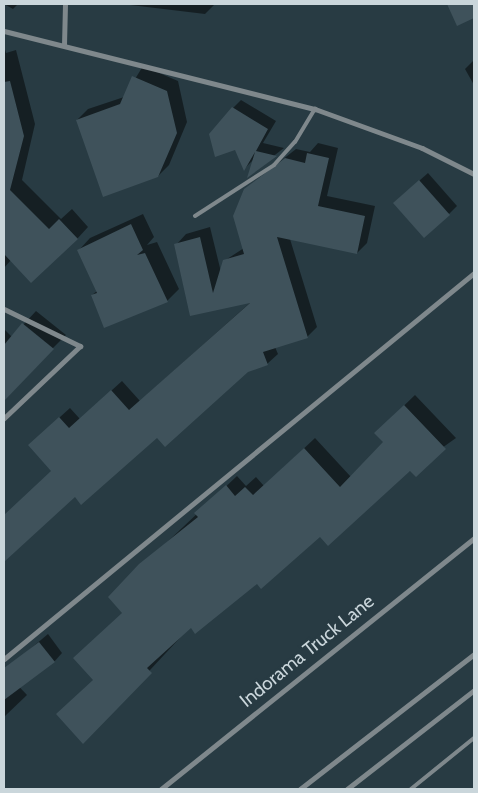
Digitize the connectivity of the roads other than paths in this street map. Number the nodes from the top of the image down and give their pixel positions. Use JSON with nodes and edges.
{"nodes":[{"id":1,"x":65,"y":4,"type":"edge"},
{"id":2,"x":4,"y":31,"type":"edge"},
{"id":3,"x":64,"y":45,"type":"junction"},
{"id":4,"x":315,"y":110,"type":"junction"},
{"id":5,"x":474,"y":174,"type":"edge"},
{"id":6,"x":195,"y":216,"type":"dead end"},
{"id":7,"x":474,"y":273,"type":"edge"},
{"id":8,"x":4,"y":309,"type":"edge"},
{"id":9,"x":4,"y":418,"type":"edge"},
{"id":10,"x":474,"y":538,"type":"edge"},
{"id":11,"x":474,"y":654,"type":"edge"},
{"id":12,"x":4,"y":659,"type":"edge"},
{"id":13,"x":474,"y":690,"type":"edge"},
{"id":14,"x":474,"y":738,"type":"edge"},
{"id":15,"x":161,"y":789,"type":"edge"},
{"id":16,"x":300,"y":789,"type":"edge"},
{"id":17,"x":347,"y":789,"type":"edge"},
{"id":18,"x":411,"y":789,"type":"edge"}],
"edges":[{"from":1,"to":3,"type":"street"},
{"from":2,"to":3,"type":"street"},
{"from":3,"to":4,"type":"street"},
{"from":4,"to":5,"type":"street"},
{"from":4,"to":6,"type":"lane"},
{"from":7,"to":12,"type":"street"},
{"from":8,"to":9,"type":"street"},
{"from":10,"to":15,"type":"street","name":"Indorama Truck Lane"},
{"from":11,"to":16,"type":"street"},
{"from":13,"to":17,"type":"street"},
{"from":14,"to":18,"type":"lane"}]}
